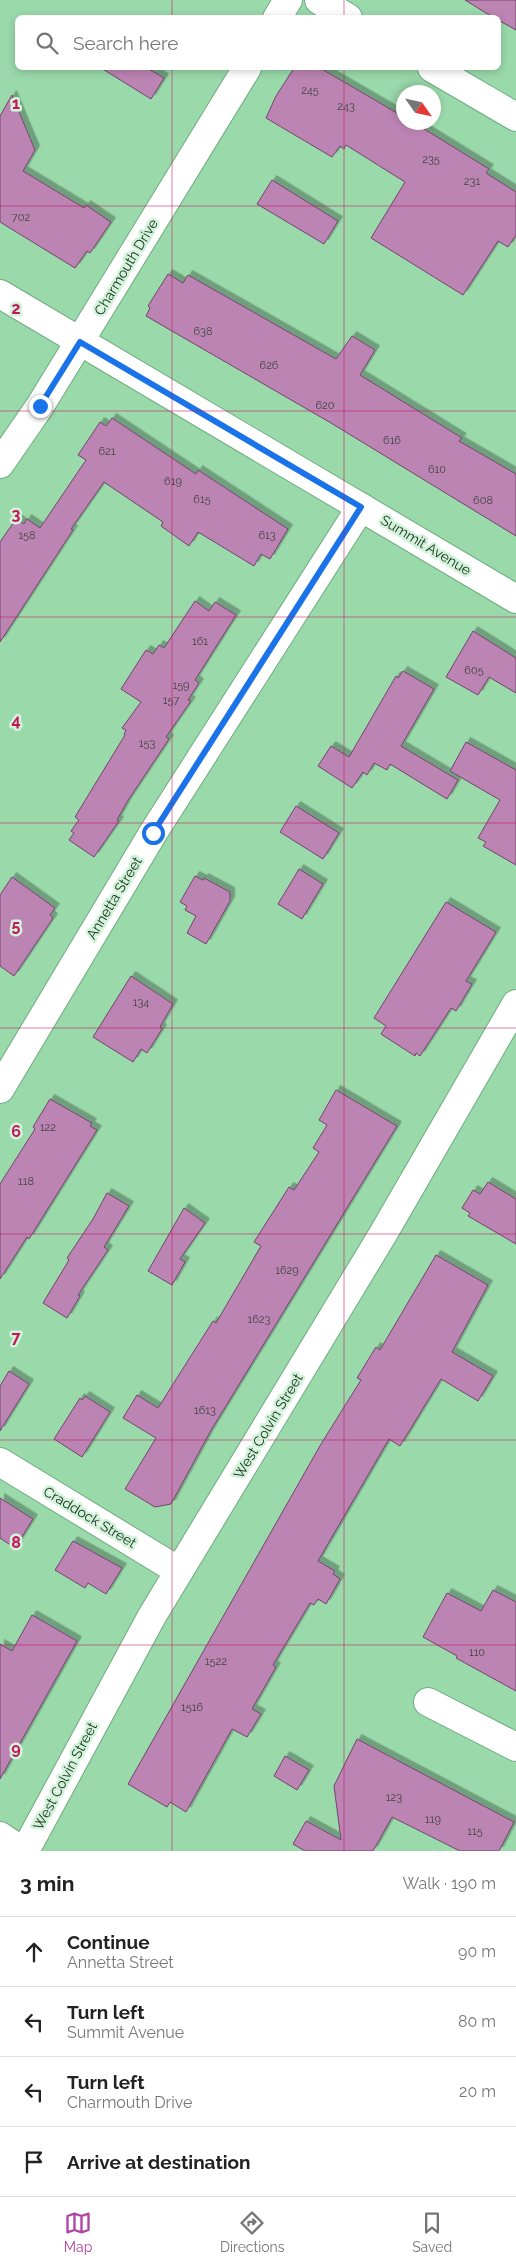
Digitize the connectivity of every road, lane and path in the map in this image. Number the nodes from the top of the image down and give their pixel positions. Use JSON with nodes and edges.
{"nodes":[{"id":1,"x":288,"y":0,"type":"edge"},
{"id":2,"x":319,"y":0,"type":"edge"},
{"id":3,"x":279,"y":15,"type":"edge"},
{"id":4,"x":343,"y":15,"type":"edge"},
{"id":5,"x":246,"y":70,"type":"edge"},
{"id":6,"x":435,"y":70,"type":"edge"},
{"id":7,"x":516,"y":117,"type":"edge"},
{"id":8,"x":0,"y":294,"type":"edge"},
{"id":9,"x":80,"y":342,"type":"junction"},
{"id":10,"x":0,"y":464,"type":"edge"},
{"id":11,"x":361,"y":507,"type":"junction"},
{"id":12,"x":516,"y":599,"type":"edge"},
{"id":13,"x":516,"y":1004,"type":"edge"},
{"id":14,"x":0,"y":1089,"type":"edge"},
{"id":15,"x":0,"y":1462,"type":"edge"},
{"id":16,"x":179,"y":1571,"type":"junction"},
{"id":17,"x":428,"y":1702,"type":"dead end"},
{"id":18,"x":516,"y":1747,"type":"edge"},
{"id":19,"x":0,"y":1836,"type":"edge"},
{"id":20,"x":24,"y":1851,"type":"edge"}],
"edges":[{"from":1,"to":3,"type":"street"},
{"from":2,"to":4,"type":"street"},
{"from":5,"to":9,"type":"street","name":"Charmouth Drive"},
{"from":6,"to":7,"type":"street"},
{"from":8,"to":9,"type":"street","name":"Summit Avenue"},
{"from":9,"to":10,"type":"street","name":"Charmouth Drive"},
{"from":9,"to":11,"type":"street","name":"Summit Avenue"},
{"from":11,"to":12,"type":"street","name":"Summit Avenue"},
{"from":11,"to":14,"type":"street","name":"Annetta Street"},
{"from":13,"to":16,"type":"street","name":"West Colvin Street"},
{"from":15,"to":16,"type":"street","name":"Craddock Street"},
{"from":16,"to":20,"type":"street","name":"West Colvin Street"},
{"from":17,"to":18,"type":"street"},
{"from":19,"to":20,"type":"street"}]}
